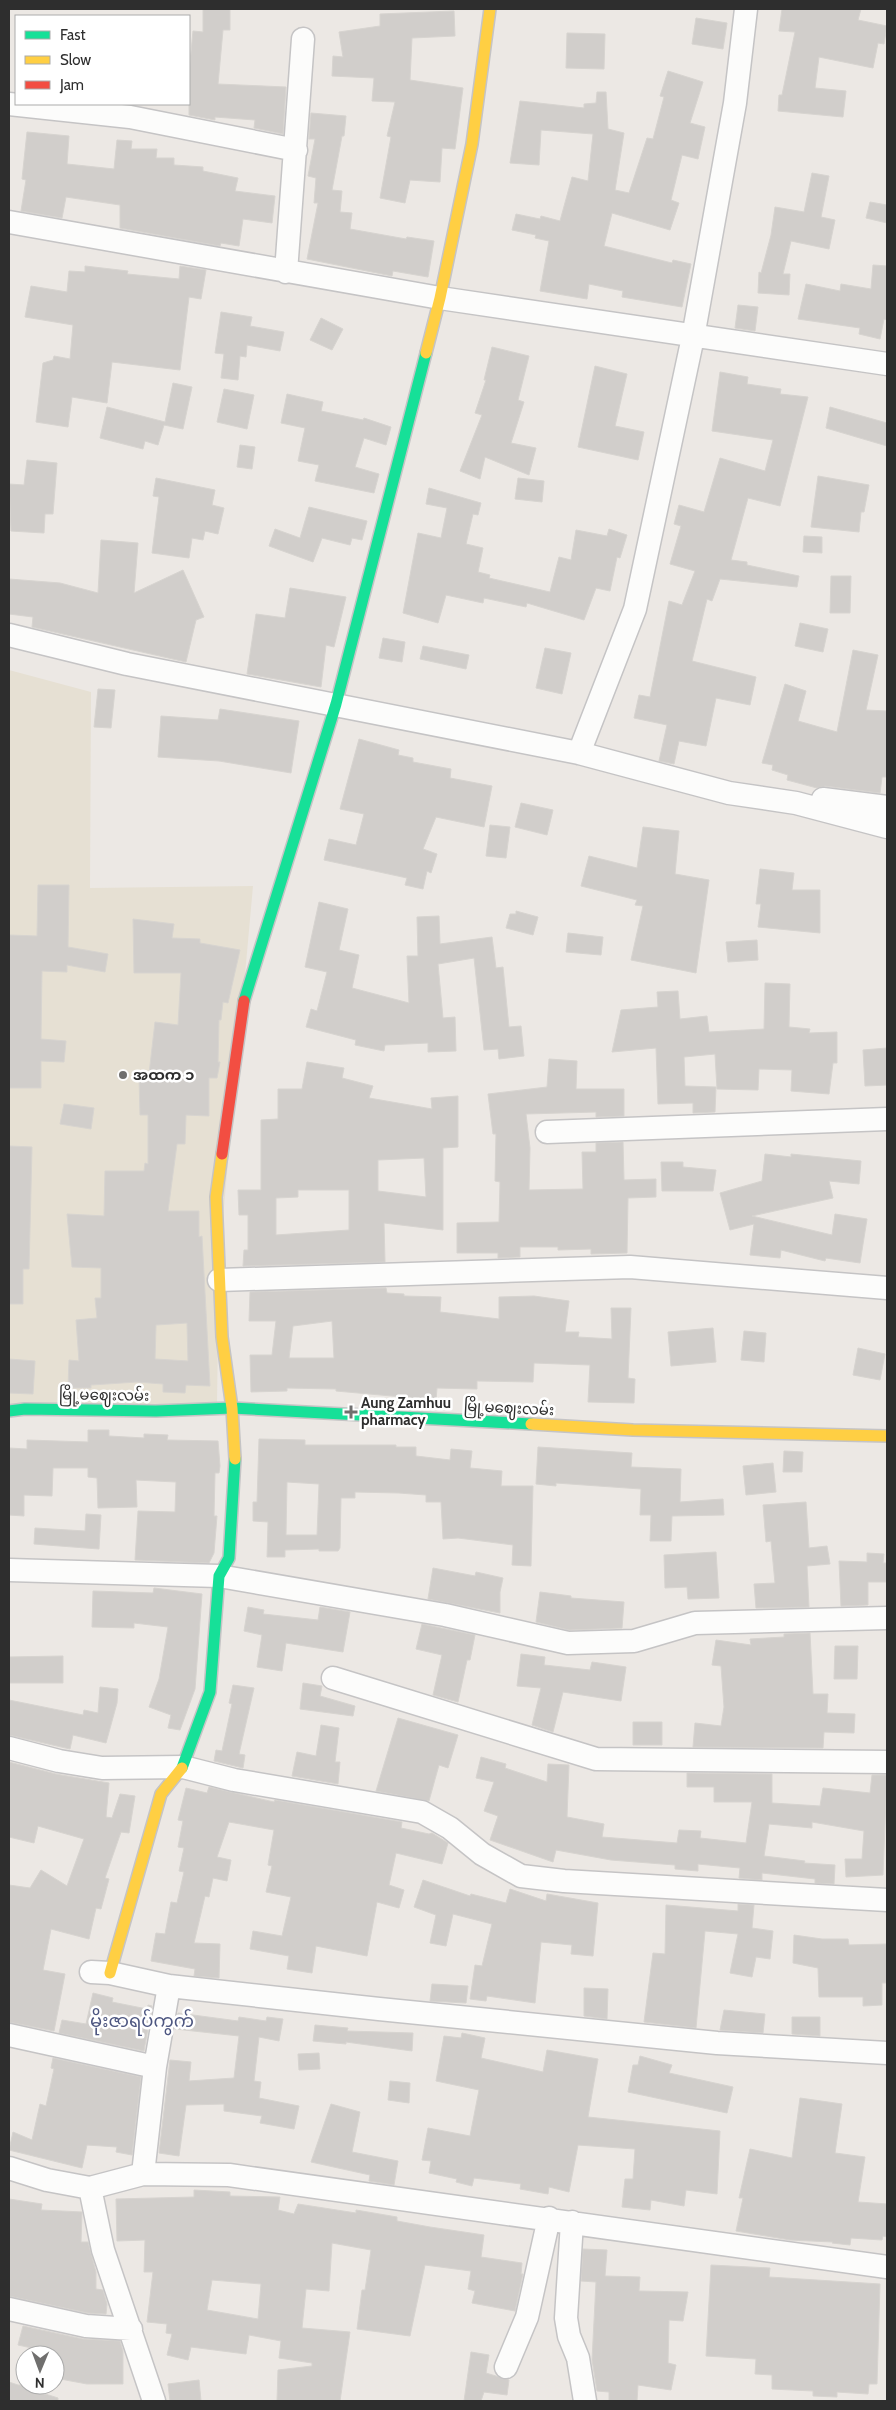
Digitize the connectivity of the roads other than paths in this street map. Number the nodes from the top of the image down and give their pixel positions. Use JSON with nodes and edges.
{"nodes":[{"id":1,"x":490,"y":9,"type":"edge"},
{"id":2,"x":746,"y":9,"type":"edge"},
{"id":3,"x":303,"y":39,"type":"dead end"},
{"id":4,"x":18,"y":105,"type":"edge"},
{"id":5,"x":296,"y":150,"type":"junction"},
{"id":6,"x":9,"y":222,"type":"edge"},
{"id":7,"x":286,"y":272,"type":"junction"},
{"id":8,"x":440,"y":298,"type":"junction"},
{"id":9,"x":693,"y":337,"type":"junction"},
{"id":10,"x":887,"y":364,"type":"edge"},
{"id":11,"x":9,"y":635,"type":"edge"},
{"id":12,"x":336,"y":704,"type":"junction"},
{"id":13,"x":579,"y":753,"type":"junction"},
{"id":14,"x":804,"y":805,"type":"junction"},
{"id":15,"x":887,"y":807,"type":"edge"},
{"id":16,"x":887,"y":827,"type":"edge"},
{"id":17,"x":887,"y":1119,"type":"edge"},
{"id":18,"x":547,"y":1132,"type":"dead end"},
{"id":19,"x":220,"y":1280,"type":"junction"},
{"id":20,"x":887,"y":1288,"type":"edge"},
{"id":21,"x":232,"y":1408,"type":"junction"},
{"id":22,"x":9,"y":1411,"type":"edge"},
{"id":23,"x":887,"y":1436,"type":"edge"},
{"id":24,"x":9,"y":1570,"type":"edge"},
{"id":25,"x":219,"y":1576,"type":"junction"},
{"id":26,"x":887,"y":1618,"type":"edge"},
{"id":27,"x":333,"y":1678,"type":"dead end"},
{"id":28,"x":9,"y":1748,"type":"edge"},
{"id":29,"x":887,"y":1762,"type":"edge"},
{"id":30,"x":183,"y":1767,"type":"junction"},
{"id":31,"x":887,"y":1900,"type":"edge"},
{"id":32,"x":101,"y":1973,"type":"joint"},
{"id":33,"x":169,"y":1986,"type":"junction"},
{"id":34,"x":9,"y":2035,"type":"edge"},
{"id":35,"x":887,"y":2054,"type":"edge"},
{"id":36,"x":155,"y":2067,"type":"junction"},
{"id":37,"x":9,"y":2168,"type":"edge"},
{"id":38,"x":143,"y":2174,"type":"junction"},
{"id":39,"x":90,"y":2188,"type":"junction"},
{"id":40,"x":549,"y":2218,"type":"junction"},
{"id":41,"x":572,"y":2222,"type":"junction"},
{"id":42,"x":887,"y":2267,"type":"edge"},
{"id":43,"x":9,"y":2309,"type":"edge"},
{"id":44,"x":131,"y":2329,"type":"junction"},
{"id":45,"x":506,"y":2367,"type":"dead end"},
{"id":46,"x":154,"y":2401,"type":"edge"},
{"id":47,"x":585,"y":2401,"type":"edge"}],
"edges":[{"from":1,"to":8,"type":"street"},
{"from":2,"to":9,"type":"street"},
{"from":3,"to":5,"type":"street"},
{"from":4,"to":5,"type":"street"},
{"from":5,"to":7,"type":"street"},
{"from":6,"to":7,"type":"street"},
{"from":7,"to":8,"type":"street"},
{"from":8,"to":9,"type":"street"},
{"from":8,"to":12,"type":"street"},
{"from":9,"to":10,"type":"street"},
{"from":9,"to":13,"type":"street"},
{"from":11,"to":12,"type":"street"},
{"from":12,"to":13,"type":"street"},
{"from":12,"to":19,"type":"street"},
{"from":13,"to":14,"type":"street"},
{"from":14,"to":15,"type":"street"},
{"from":14,"to":16,"type":"street"},
{"from":17,"to":18,"type":"street"},
{"from":19,"to":20,"type":"street"},
{"from":19,"to":21,"type":"street"},
{"from":21,"to":22,"type":"street","name":"မြို့မဈေးလမ်း"},
{"from":21,"to":23,"type":"street","name":"မြို့မဈေးလမ်း"},
{"from":21,"to":25,"type":"street"},
{"from":24,"to":25,"type":"street"},
{"from":25,"to":26,"type":"street"},
{"from":25,"to":30,"type":"street"},
{"from":27,"to":29,"type":"street"},
{"from":28,"to":30,"type":"street"},
{"from":30,"to":31,"type":"street"},
{"from":30,"to":32,"type":"street"},
{"from":32,"to":33,"type":"street"},
{"from":33,"to":35,"type":"street"},
{"from":33,"to":36,"type":"street"},
{"from":34,"to":36,"type":"street"},
{"from":36,"to":38,"type":"street"},
{"from":37,"to":39,"type":"street"},
{"from":38,"to":39,"type":"street"},
{"from":38,"to":40,"type":"street"},
{"from":39,"to":44,"type":"street"},
{"from":40,"to":41,"type":"street"},
{"from":40,"to":45,"type":"street"},
{"from":41,"to":42,"type":"street"},
{"from":41,"to":47,"type":"street"},
{"from":43,"to":44,"type":"street"},
{"from":44,"to":46,"type":"street"}]}
